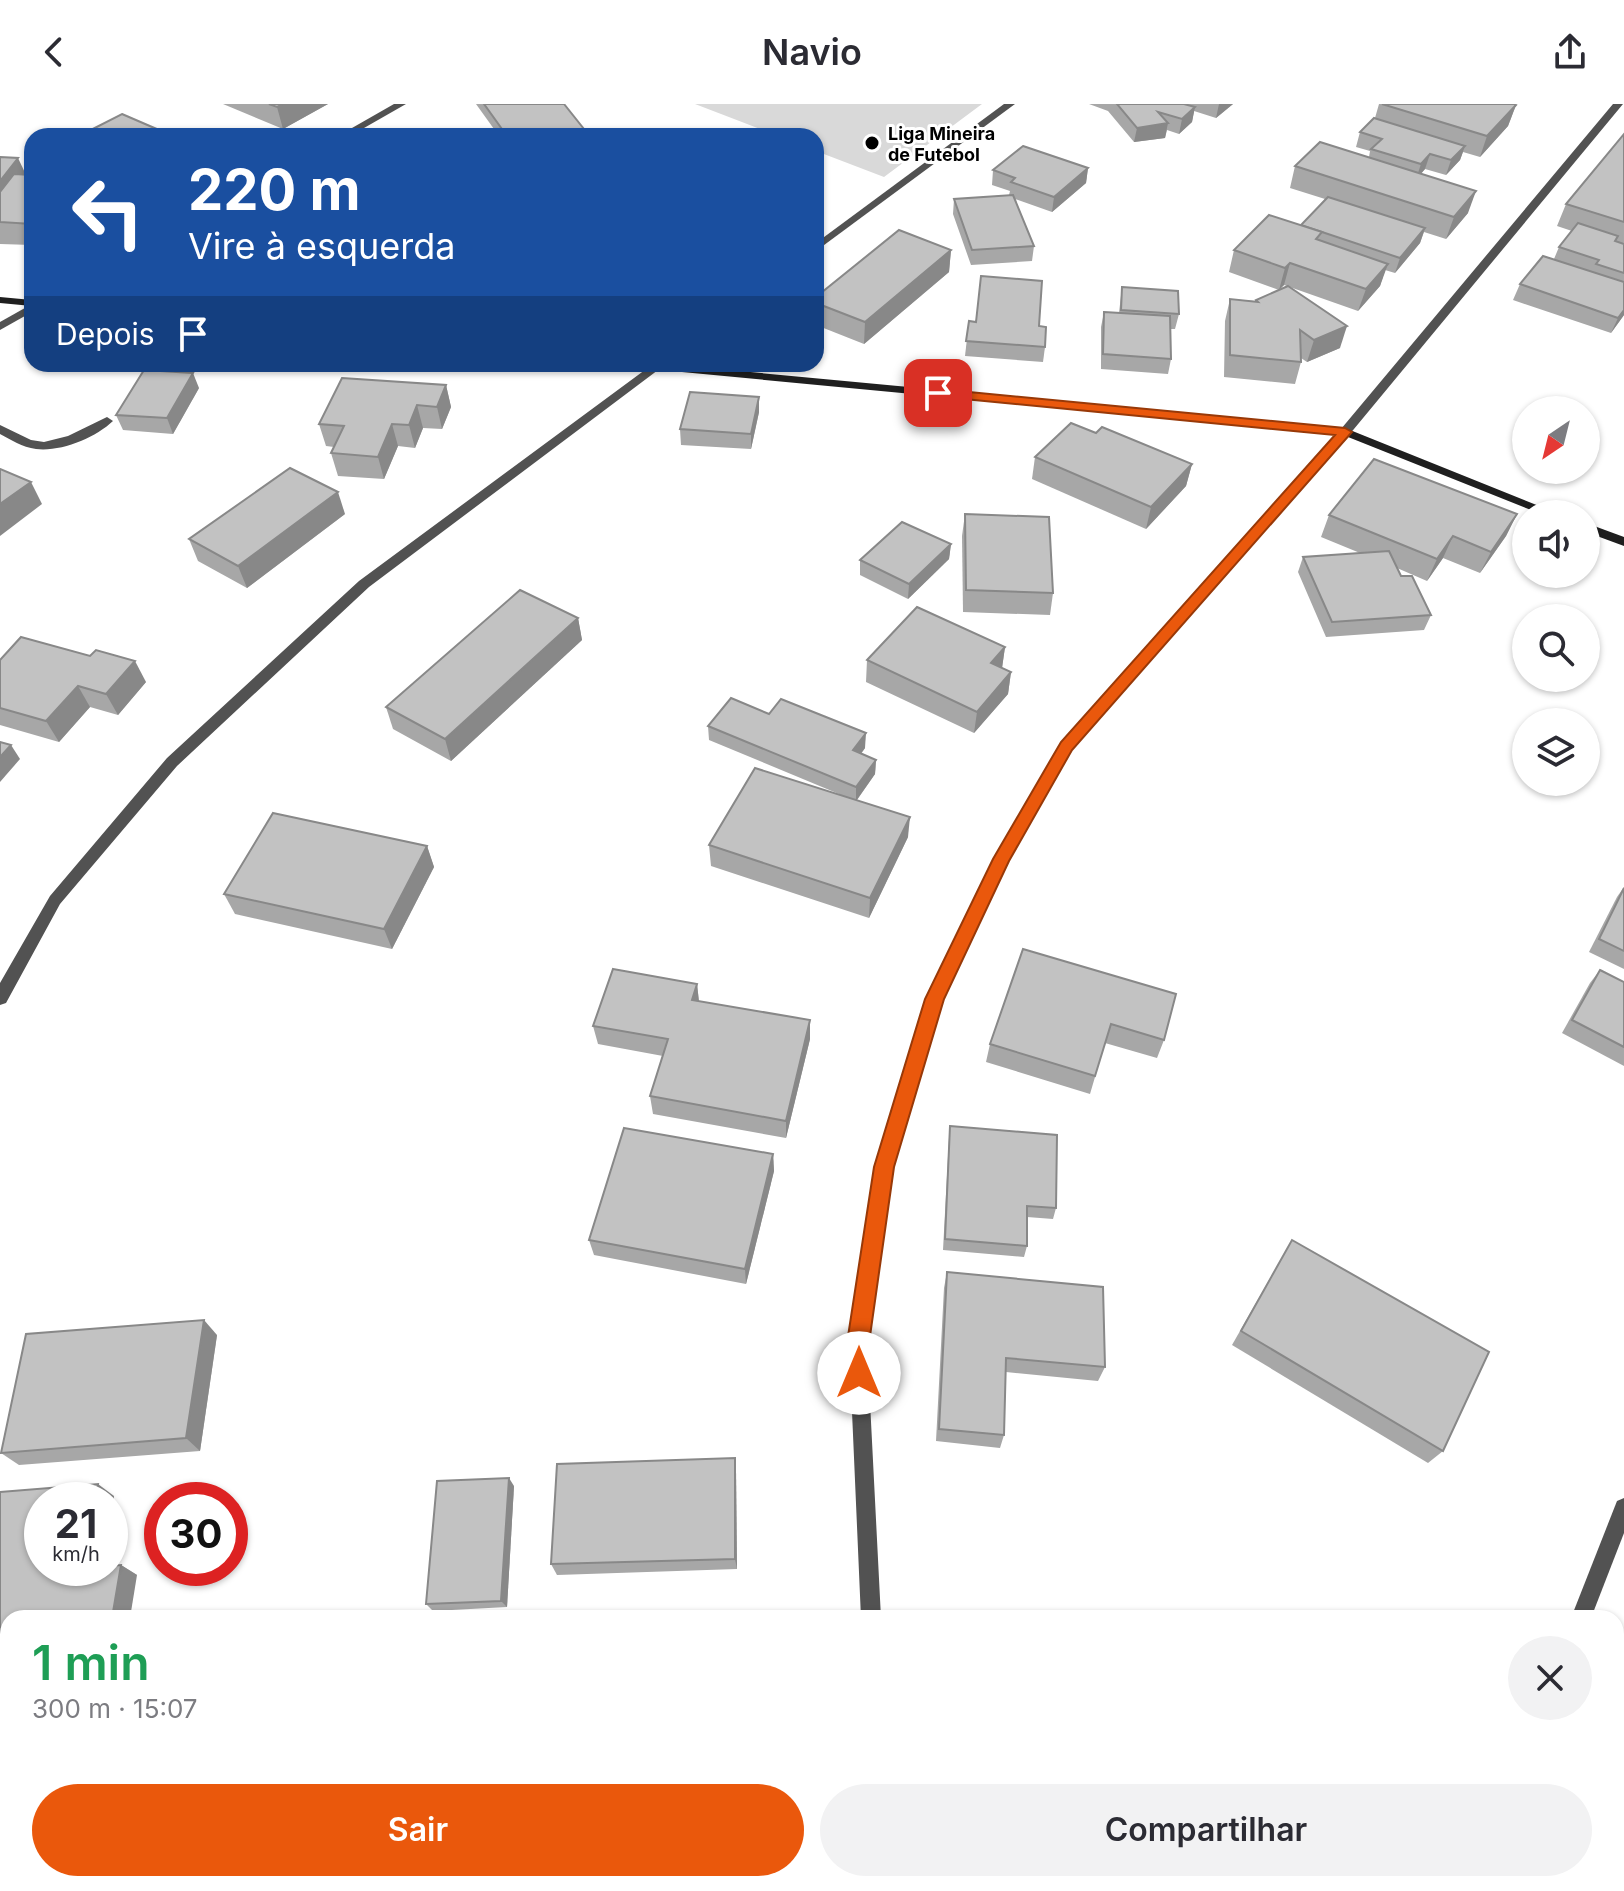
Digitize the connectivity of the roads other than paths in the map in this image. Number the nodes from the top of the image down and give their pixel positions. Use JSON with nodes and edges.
{"nodes":[{"id":1,"x":401,"y":104,"type":"edge"},
{"id":2,"x":1010,"y":104,"type":"edge"},
{"id":3,"x":1618,"y":104,"type":"edge"},
{"id":4,"x":358,"y":128,"type":"edge"},
{"id":5,"x":824,"y":242,"type":"edge"},
{"id":6,"x":0,"y":300,"type":"edge"},
{"id":7,"x":24,"y":304,"type":"edge"},
{"id":8,"x":24,"y":310,"type":"edge"},
{"id":9,"x":0,"y":327,"type":"edge"},
{"id":10,"x":649,"y":372,"type":"edge"},
{"id":11,"x":730,"y":372,"type":"edge"},
{"id":12,"x":107,"y":421,"type":"dead end"},
{"id":13,"x":0,"y":429,"type":"edge"},
{"id":14,"x":1345,"y":432,"type":"junction"},
{"id":15,"x":1517,"y":500,"type":"edge"},
{"id":16,"x":1600,"y":533,"type":"edge"},
{"id":17,"x":1624,"y":542,"type":"edge"},
{"id":18,"x":0,"y":998,"type":"edge"},
{"id":19,"x":1624,"y":1508,"type":"edge"},
{"id":20,"x":871,"y":1610,"type":"edge"},
{"id":21,"x":1584,"y":1610,"type":"edge"}],
"edges":[{"from":1,"to":4,"type":"street"},
{"from":2,"to":5,"type":"street"},
{"from":3,"to":14,"type":"street"},
{"from":6,"to":7,"type":"street"},
{"from":8,"to":9,"type":"street"},
{"from":10,"to":18,"type":"street"},
{"from":11,"to":14,"type":"street"},
{"from":12,"to":13,"type":"street"},
{"from":14,"to":15,"type":"street"},
{"from":14,"to":20,"type":"street"},
{"from":16,"to":17,"type":"street"},
{"from":19,"to":21,"type":"street"}]}
